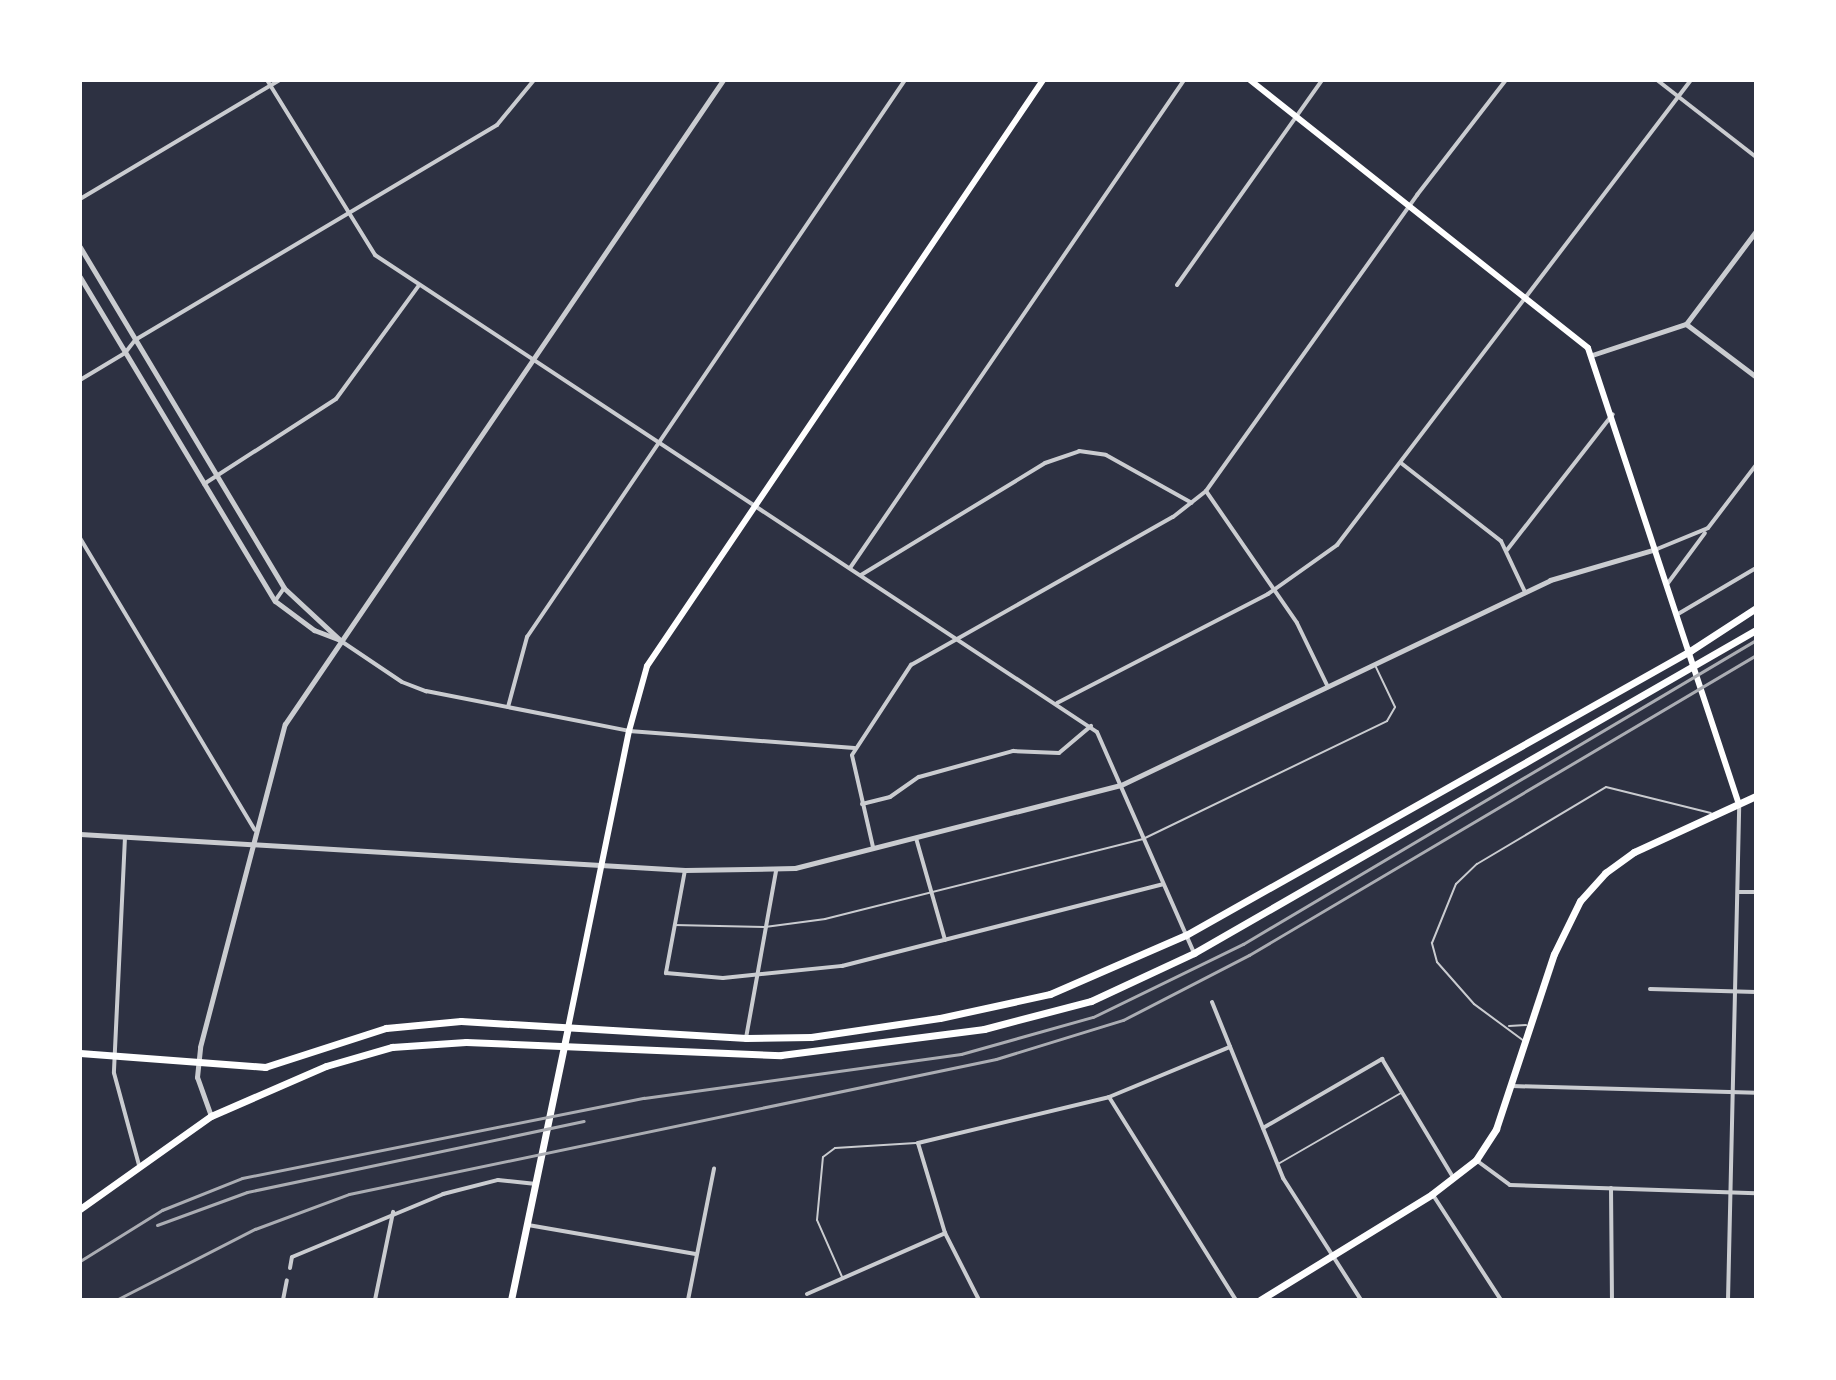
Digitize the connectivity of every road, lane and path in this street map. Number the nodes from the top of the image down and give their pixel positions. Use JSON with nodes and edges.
{"nodes":[{"id":1,"x":267,"y":80,"type":"edge"},
{"id":2,"x":280,"y":80,"type":"edge"},
{"id":3,"x":534,"y":80,"type":"edge"},
{"id":4,"x":723,"y":80,"type":"edge"},
{"id":5,"x":905,"y":80,"type":"edge"},
{"id":6,"x":1043,"y":80,"type":"edge"},
{"id":7,"x":1184,"y":80,"type":"edge"},
{"id":8,"x":1250,"y":80,"type":"edge"},
{"id":9,"x":1322,"y":80,"type":"edge"},
{"id":10,"x":1506,"y":80,"type":"edge"},
{"id":11,"x":1657,"y":80,"type":"edge"},
{"id":12,"x":1691,"y":80,"type":"edge"},
{"id":13,"x":270,"y":86,"type":"junction"},
{"id":14,"x":1678,"y":97,"type":"junction"},
{"id":15,"x":1295,"y":115,"type":"junction"},
{"id":16,"x":1756,"y":157,"type":"edge"},
{"id":17,"x":80,"y":199,"type":"edge"},
{"id":18,"x":1410,"y":207,"type":"junction"},
{"id":19,"x":347,"y":216,"type":"junction"},
{"id":20,"x":1756,"y":231,"type":"edge"},
{"id":21,"x":80,"y":247,"type":"edge"},
{"id":22,"x":80,"y":277,"type":"edge"},
{"id":23,"x":419,"y":285,"type":"junction"},
{"id":24,"x":1177,"y":285,"type":"dead end"},
{"id":25,"x":1525,"y":297,"type":"junction"},
{"id":26,"x":1686,"y":324,"type":"junction"},
{"id":27,"x":135,"y":340,"type":"junction"},
{"id":28,"x":125,"y":353,"type":"junction"},
{"id":29,"x":1592,"y":355,"type":"junction"},
{"id":30,"x":532,"y":359,"type":"junction"},
{"id":31,"x":1756,"y":377,"type":"edge"},
{"id":32,"x":80,"y":380,"type":"edge"},
{"id":33,"x":1613,"y":414,"type":"junction"},
{"id":34,"x":659,"y":442,"type":"junction"},
{"id":35,"x":1401,"y":463,"type":"junction"},
{"id":36,"x":1756,"y":465,"type":"edge"},
{"id":37,"x":217,"y":476,"type":"junction"},
{"id":38,"x":204,"y":484,"type":"junction"},
{"id":39,"x":1206,"y":491,"type":"junction"},
{"id":40,"x":1193,"y":503,"type":"junction"},
{"id":41,"x":754,"y":505,"type":"junction"},
{"id":42,"x":1708,"y":528,"type":"junction"},
{"id":43,"x":80,"y":538,"type":"edge"},
{"id":44,"x":1657,"y":549,"type":"junction"},
{"id":45,"x":1506,"y":551,"type":"junction"},
{"id":46,"x":850,"y":568,"type":"junction"},
{"id":47,"x":1756,"y":568,"type":"edge"},
{"id":48,"x":861,"y":575,"type":"junction"},
{"id":49,"x":1668,"y":583,"type":"junction"},
{"id":50,"x":284,"y":588,"type":"junction"},
{"id":51,"x":1274,"y":588,"type":"junction"},
{"id":52,"x":1525,"y":592,"type":"junction"},
{"id":53,"x":275,"y":601,"type":"junction"},
{"id":54,"x":1756,"y":608,"type":"edge"},
{"id":55,"x":1678,"y":614,"type":"junction"},
{"id":56,"x":1756,"y":630,"type":"edge"},
{"id":57,"x":954,"y":637,"type":"junction"},
{"id":58,"x":341,"y":641,"type":"junction"},
{"id":59,"x":1690,"y":651,"type":"junction"},
{"id":60,"x":1374,"y":664,"type":"junction"},
{"id":61,"x":1695,"y":668,"type":"junction"},
{"id":62,"x":1328,"y":687,"type":"junction"},
{"id":63,"x":1057,"y":703,"type":"junction"},
{"id":64,"x":508,"y":707,"type":"junction"},
{"id":65,"x":1091,"y":726,"type":"junction"},
{"id":66,"x":629,"y":731,"type":"junction"},
{"id":67,"x":854,"y":748,"type":"junction"},
{"id":68,"x":1121,"y":785,"type":"junction"},
{"id":69,"x":1756,"y":796,"type":"edge"},
{"id":70,"x":1738,"y":801,"type":"junction"},
{"id":71,"x":862,"y":804,"type":"junction"},
{"id":72,"x":1417,"y":805,"type":"junction"},
{"id":73,"x":1711,"y":813,"type":"junction"},
{"id":74,"x":1426,"y":823,"type":"junction"},
{"id":75,"x":255,"y":830,"type":"junction"},
{"id":76,"x":80,"y":834,"type":"edge"},
{"id":77,"x":125,"y":837,"type":"junction"},
{"id":78,"x":916,"y":838,"type":"junction"},
{"id":79,"x":1143,"y":839,"type":"junction"},
{"id":80,"x":252,"y":844,"type":"junction"},
{"id":81,"x":873,"y":850,"type":"junction"},
{"id":82,"x":601,"y":866,"type":"junction"},
{"id":83,"x":685,"y":870,"type":"junction"},
{"id":84,"x":776,"y":871,"type":"junction"},
{"id":85,"x":1164,"y":883,"type":"junction"},
{"id":86,"x":931,"y":892,"type":"junction"},
{"id":87,"x":1739,"y":892,"type":"junction"},
{"id":88,"x":1756,"y":892,"type":"edge"},
{"id":89,"x":673,"y":925,"type":"junction"},
{"id":90,"x":765,"y":927,"type":"junction"},
{"id":91,"x":1186,"y":935,"type":"junction"},
{"id":92,"x":945,"y":940,"type":"junction"},
{"id":93,"x":1194,"y":953,"type":"junction"},
{"id":94,"x":755,"y":977,"type":"junction"},
{"id":95,"x":1650,"y":989,"type":"dead end"},
{"id":96,"x":1736,"y":991,"type":"junction"},
{"id":97,"x":1756,"y":992,"type":"edge"},
{"id":98,"x":1212,"y":1002,"type":"dead end"},
{"id":99,"x":1531,"y":1025,"type":"junction"},
{"id":100,"x":1508,"y":1026,"type":"junction"},
{"id":101,"x":568,"y":1028,"type":"junction"},
{"id":102,"x":746,"y":1038,"type":"junction"},
{"id":103,"x":1525,"y":1043,"type":"junction"},
{"id":104,"x":564,"y":1047,"type":"junction"},
{"id":105,"x":1230,"y":1047,"type":"junction"},
{"id":106,"x":80,"y":1053,"type":"edge"},
{"id":107,"x":113,"y":1055,"type":"junction"},
{"id":108,"x":198,"y":1063,"type":"junction"},
{"id":109,"x":1512,"y":1086,"type":"junction"},
{"id":110,"x":1733,"y":1092,"type":"junction"},
{"id":111,"x":1402,"y":1093,"type":"junction"},
{"id":112,"x":1756,"y":1093,"type":"edge"},
{"id":113,"x":1109,"y":1097,"type":"junction"},
{"id":114,"x":211,"y":1116,"type":"junction"},
{"id":115,"x":1263,"y":1128,"type":"junction"},
{"id":116,"x":918,"y":1143,"type":"junction"},
{"id":117,"x":1476,"y":1160,"type":"junction"},
{"id":118,"x":139,"y":1165,"type":"junction"},
{"id":119,"x":1277,"y":1165,"type":"junction"},
{"id":120,"x":714,"y":1169,"type":"dead end"},
{"id":121,"x":1454,"y":1179,"type":"junction"},
{"id":122,"x":536,"y":1185,"type":"junction"},
{"id":123,"x":1611,"y":1188,"type":"junction"},
{"id":124,"x":1729,"y":1192,"type":"junction"},
{"id":125,"x":1756,"y":1193,"type":"edge"},
{"id":126,"x":1432,"y":1194,"type":"junction"},
{"id":127,"x":80,"y":1209,"type":"edge"},
{"id":128,"x":393,"y":1212,"type":"junction"},
{"id":129,"x":528,"y":1225,"type":"junction"},
{"id":130,"x":945,"y":1233,"type":"junction"},
{"id":131,"x":696,"y":1254,"type":"junction"},
{"id":132,"x":1332,"y":1256,"type":"junction"},
{"id":133,"x":290,"y":1268,"type":"dead end"},
{"id":134,"x":287,"y":1280,"type":"dead end"},
{"id":135,"x":844,"y":1280,"type":"junction"},
{"id":136,"x":807,"y":1294,"type":"dead end"},
{"id":137,"x":283,"y":1300,"type":"edge"},
{"id":138,"x":375,"y":1300,"type":"edge"},
{"id":139,"x":511,"y":1300,"type":"edge"},
{"id":140,"x":688,"y":1300,"type":"edge"},
{"id":141,"x":979,"y":1300,"type":"edge"},
{"id":142,"x":1236,"y":1300,"type":"edge"},
{"id":143,"x":1260,"y":1300,"type":"edge"},
{"id":144,"x":1361,"y":1300,"type":"edge"},
{"id":145,"x":1501,"y":1300,"type":"edge"},
{"id":146,"x":1612,"y":1300,"type":"edge"},
{"id":147,"x":1728,"y":1300,"type":"edge"}],
"edges":[{"from":1,"to":13,"type":"street"},
{"from":2,"to":13,"type":"street"},
{"from":3,"to":19,"type":"street"},
{"from":4,"to":30,"type":"street"},
{"from":5,"to":34,"type":"street"},
{"from":6,"to":41,"type":"main road"},
{"from":7,"to":46,"type":"street"},
{"from":8,"to":15,"type":"main road"},
{"from":9,"to":15,"type":"street"},
{"from":10,"to":18,"type":"street"},
{"from":11,"to":14,"type":"street"},
{"from":12,"to":14,"type":"street"},
{"from":13,"to":17,"type":"street"},
{"from":13,"to":19,"type":"street"},
{"from":14,"to":16,"type":"street"},
{"from":14,"to":25,"type":"street"},
{"from":15,"to":18,"type":"main road"},
{"from":15,"to":24,"type":"street"},
{"from":18,"to":25,"type":"main road"},
{"from":18,"to":39,"type":"street"},
{"from":19,"to":23,"type":"street"},
{"from":19,"to":27,"type":"street"},
{"from":20,"to":26,"type":"street"},
{"from":21,"to":27,"type":"street"},
{"from":22,"to":28,"type":"street"},
{"from":23,"to":30,"type":"street"},
{"from":23,"to":37,"type":"street"},
{"from":25,"to":29,"type":"main road"},
{"from":25,"to":35,"type":"street"},
{"from":26,"to":29,"type":"street"},
{"from":26,"to":31,"type":"street"},
{"from":27,"to":28,"type":"street"},
{"from":27,"to":37,"type":"street"},
{"from":28,"to":32,"type":"street"},
{"from":28,"to":38,"type":"street"},
{"from":29,"to":33,"type":"main road"},
{"from":30,"to":34,"type":"street"},
{"from":30,"to":58,"type":"street"},
{"from":33,"to":44,"type":"main road"},
{"from":33,"to":45,"type":"street"},
{"from":34,"to":41,"type":"street"},
{"from":34,"to":64,"type":"street"},
{"from":35,"to":45,"type":"street"},
{"from":35,"to":51,"type":"street"},
{"from":36,"to":42,"type":"street"},
{"from":37,"to":38,"type":"street"},
{"from":37,"to":50,"type":"street"},
{"from":38,"to":53,"type":"street"},
{"from":39,"to":40,"type":"street"},
{"from":39,"to":51,"type":"street"},
{"from":40,"to":48,"type":"street"},
{"from":40,"to":57,"type":"street"},
{"from":41,"to":46,"type":"street"},
{"from":41,"to":66,"type":"main road"},
{"from":42,"to":44,"type":"street"},
{"from":42,"to":49,"type":"street"},
{"from":43,"to":75,"type":"street"},
{"from":44,"to":49,"type":"main road"},
{"from":44,"to":52,"type":"street"},
{"from":45,"to":52,"type":"street"},
{"from":46,"to":48,"type":"street"},
{"from":47,"to":55,"type":"street"},
{"from":48,"to":57,"type":"street"},
{"from":49,"to":55,"type":"main road"},
{"from":50,"to":53,"type":"street"},
{"from":50,"to":58,"type":"street"},
{"from":51,"to":62,"type":"street"},
{"from":51,"to":63,"type":"street"},
{"from":52,"to":60,"type":"street"},
{"from":53,"to":58,"type":"street"},
{"from":54,"to":59,"type":"main road"},
{"from":55,"to":59,"type":"main road"},
{"from":56,"to":61,"type":"main road"},
{"from":57,"to":63,"type":"street"},
{"from":57,"to":67,"type":"street"},
{"from":58,"to":64,"type":"street"},
{"from":58,"to":75,"type":"street"},
{"from":59,"to":61,"type":"main road"},
{"from":59,"to":72,"type":"main road"},
{"from":60,"to":62,"type":"street"},
{"from":60,"to":79,"type":"lane"},
{"from":61,"to":70,"type":"main road"},
{"from":61,"to":74,"type":"main road"},
{"from":62,"to":68,"type":"street"},
{"from":63,"to":65,"type":"street"},
{"from":64,"to":66,"type":"street"},
{"from":65,"to":68,"type":"street"},
{"from":65,"to":71,"type":"street"},
{"from":66,"to":67,"type":"street"},
{"from":66,"to":82,"type":"main road"},
{"from":67,"to":71,"type":"street"},
{"from":68,"to":78,"type":"street"},
{"from":68,"to":79,"type":"street"},
{"from":69,"to":70,"type":"main road"},
{"from":70,"to":73,"type":"main road"},
{"from":70,"to":87,"type":"street"},
{"from":71,"to":81,"type":"street"},
{"from":72,"to":74,"type":"main road"},
{"from":72,"to":91,"type":"main road"},
{"from":73,"to":99,"type":"main road"},
{"from":73,"to":100,"type":"lane"},
{"from":74,"to":93,"type":"main road"},
{"from":75,"to":80,"type":"street"},
{"from":76,"to":77,"type":"street"},
{"from":77,"to":80,"type":"street"},
{"from":77,"to":107,"type":"street"},
{"from":78,"to":81,"type":"street"},
{"from":78,"to":86,"type":"street"},
{"from":79,"to":85,"type":"street"},
{"from":79,"to":86,"type":"lane"},
{"from":80,"to":82,"type":"street"},
{"from":80,"to":108,"type":"street"},
{"from":81,"to":84,"type":"street"},
{"from":82,"to":83,"type":"street"},
{"from":82,"to":101,"type":"main road"},
{"from":83,"to":84,"type":"street"},
{"from":83,"to":89,"type":"street"},
{"from":84,"to":90,"type":"street"},
{"from":85,"to":91,"type":"street"},
{"from":85,"to":92,"type":"street"},
{"from":86,"to":90,"type":"lane"},
{"from":86,"to":92,"type":"street"},
{"from":87,"to":88,"type":"street"},
{"from":87,"to":96,"type":"street"},
{"from":89,"to":90,"type":"lane"},
{"from":89,"to":94,"type":"street"},
{"from":90,"to":94,"type":"street"},
{"from":91,"to":93,"type":"street"},
{"from":91,"to":102,"type":"main road"},
{"from":92,"to":94,"type":"street"},
{"from":93,"to":104,"type":"main road"},
{"from":94,"to":102,"type":"street"},
{"from":95,"to":96,"type":"street"},
{"from":96,"to":97,"type":"street"},
{"from":96,"to":110,"type":"street"},
{"from":98,"to":105,"type":"street"},
{"from":99,"to":100,"type":"lane"},
{"from":99,"to":103,"type":"main road"},
{"from":100,"to":103,"type":"lane"},
{"from":101,"to":102,"type":"main road"},
{"from":101,"to":104,"type":"main road"},
{"from":101,"to":108,"type":"main road"},
{"from":103,"to":109,"type":"main road"},
{"from":104,"to":114,"type":"main road"},
{"from":104,"to":122,"type":"main road"},
{"from":105,"to":113,"type":"street"},
{"from":105,"to":115,"type":"street"},
{"from":106,"to":107,"type":"main road"},
{"from":107,"to":108,"type":"main road"},
{"from":107,"to":118,"type":"street"},
{"from":108,"to":114,"type":"street"},
{"from":109,"to":110,"type":"street"},
{"from":109,"to":117,"type":"main road"},
{"from":110,"to":112,"type":"street"},
{"from":110,"to":124,"type":"street"},
{"from":111,"to":115,"type":"street"},
{"from":111,"to":119,"type":"lane"},
{"from":111,"to":121,"type":"street"},
{"from":113,"to":116,"type":"street"},
{"from":113,"to":142,"type":"street"},
{"from":114,"to":118,"type":"main road"},
{"from":115,"to":119,"type":"street"},
{"from":116,"to":130,"type":"street"},
{"from":116,"to":135,"type":"lane"},
{"from":117,"to":121,"type":"main road"},
{"from":117,"to":123,"type":"street"},
{"from":118,"to":127,"type":"main road"},
{"from":119,"to":132,"type":"street"},
{"from":120,"to":131,"type":"street"},
{"from":121,"to":126,"type":"main road"},
{"from":122,"to":128,"type":"street"},
{"from":122,"to":129,"type":"main road"},
{"from":123,"to":124,"type":"street"},
{"from":123,"to":146,"type":"street"},
{"from":124,"to":125,"type":"street"},
{"from":124,"to":147,"type":"street"},
{"from":126,"to":132,"type":"main road"},
{"from":126,"to":145,"type":"street"},
{"from":128,"to":133,"type":"street"},
{"from":128,"to":138,"type":"street"},
{"from":129,"to":131,"type":"street"},
{"from":129,"to":139,"type":"main road"},
{"from":130,"to":135,"type":"street"},
{"from":130,"to":141,"type":"street"},
{"from":131,"to":140,"type":"street"},
{"from":132,"to":143,"type":"main road"},
{"from":132,"to":144,"type":"street"},
{"from":134,"to":137,"type":"street"},
{"from":135,"to":136,"type":"street"}]}
